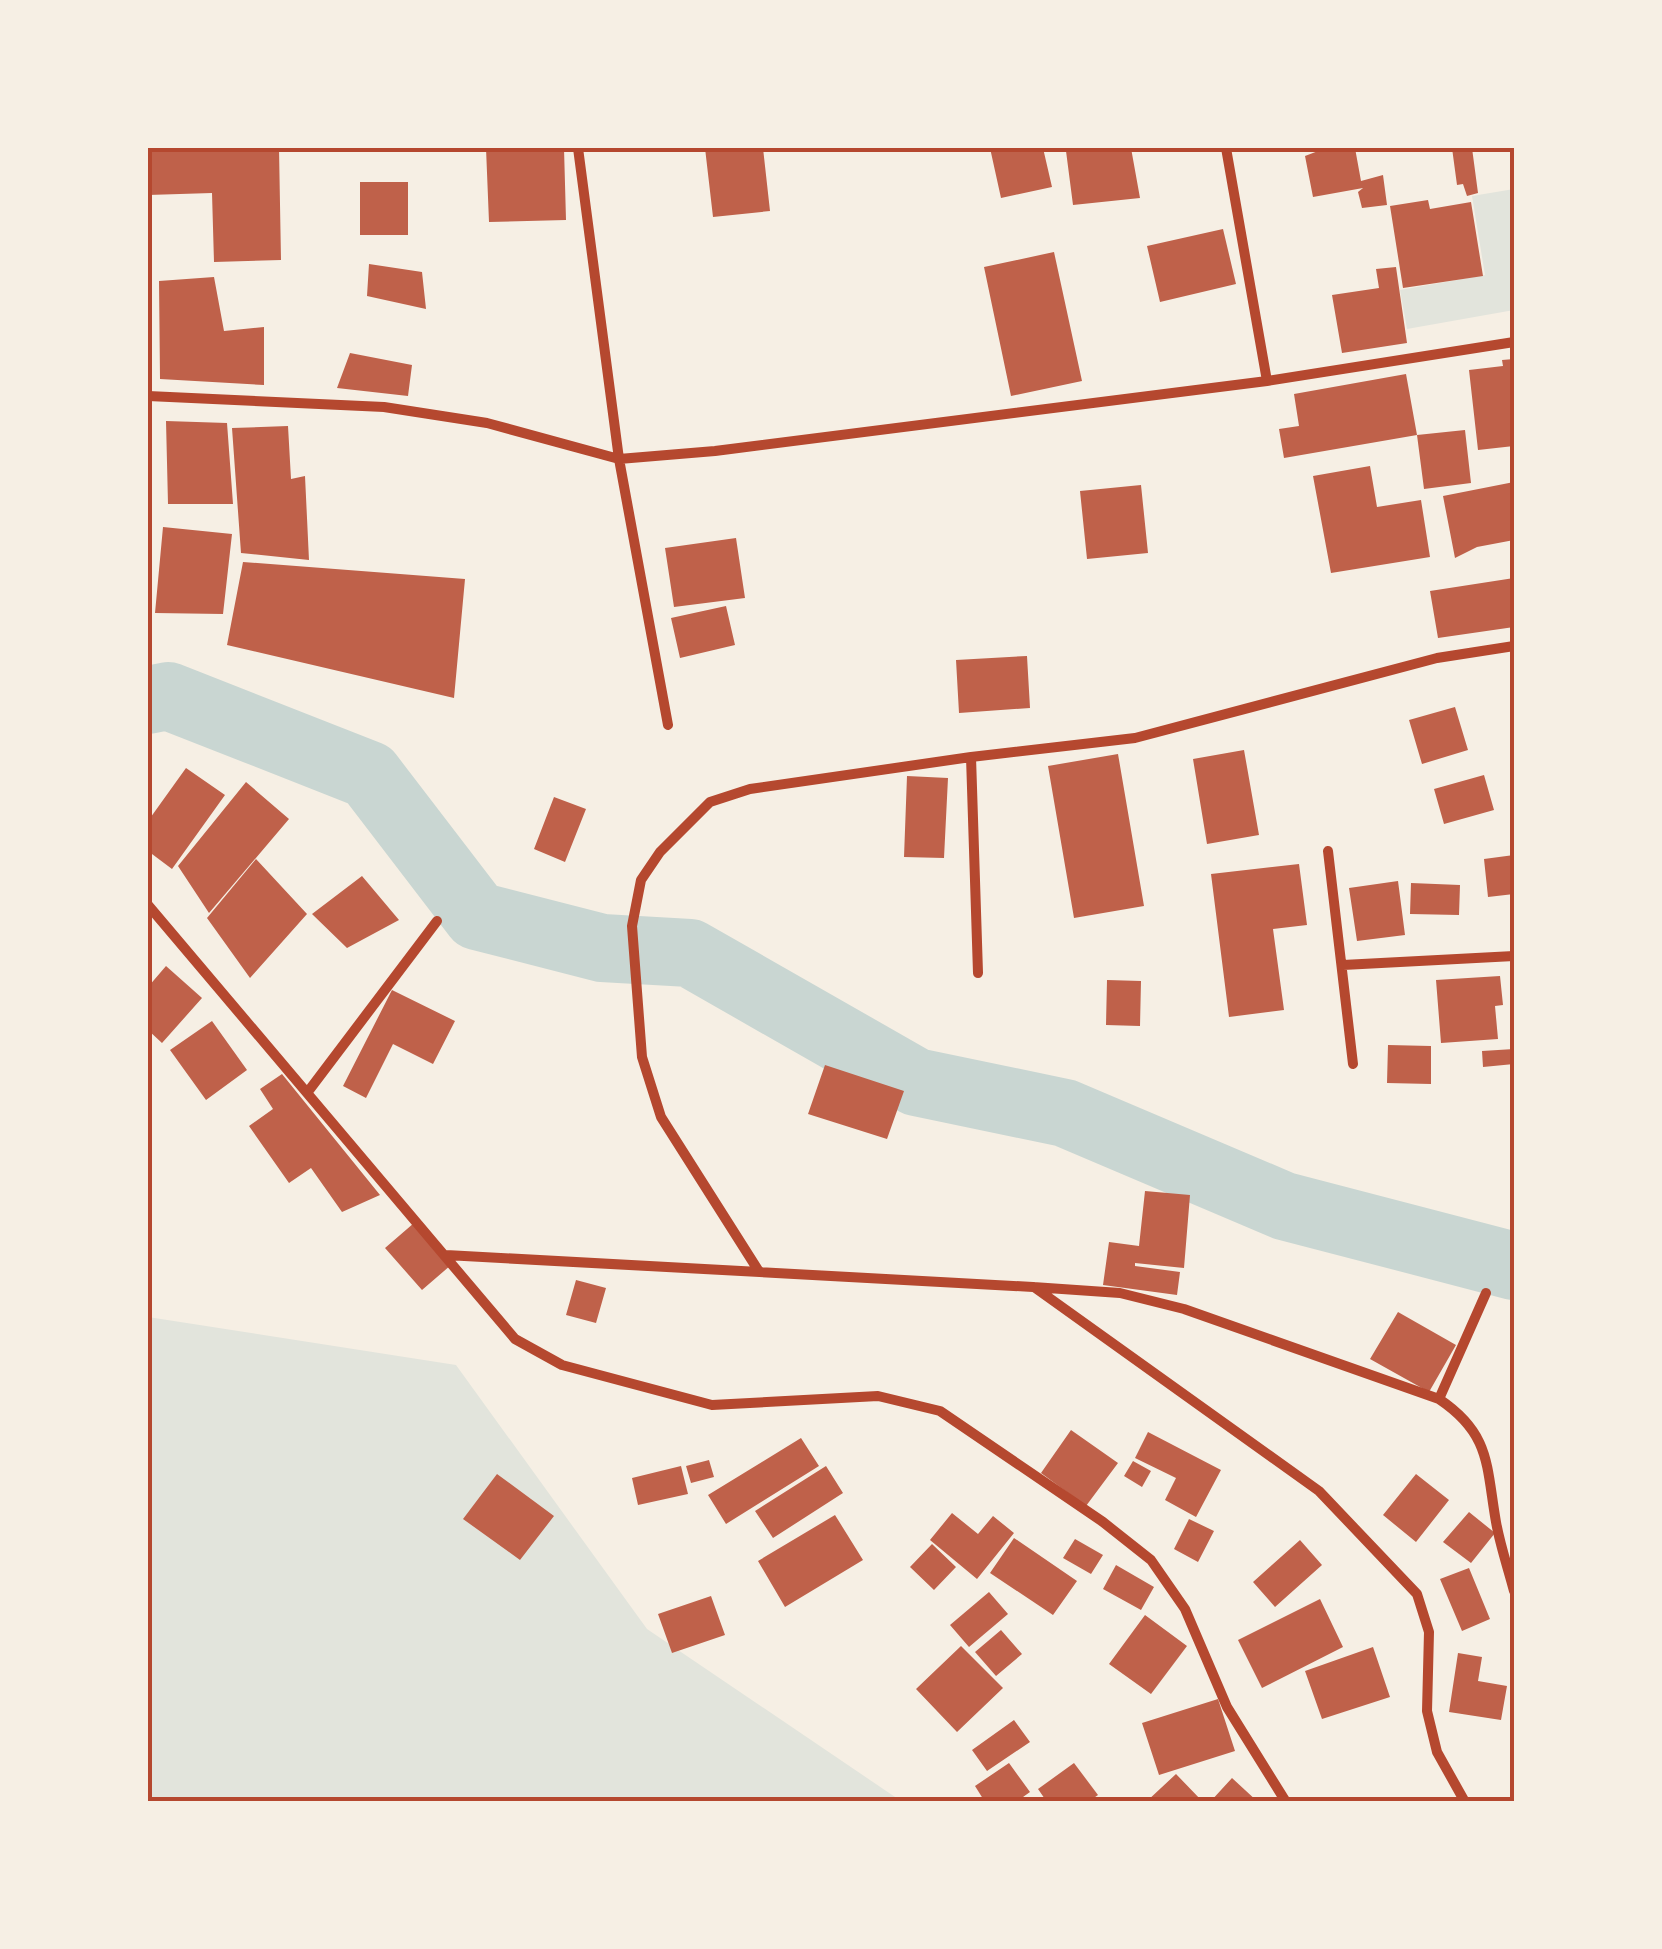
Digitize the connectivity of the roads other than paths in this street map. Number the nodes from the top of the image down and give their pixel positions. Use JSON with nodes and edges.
{"nodes":[{"id":1,"x":578,"y":148,"type":"edge"},
{"id":2,"x":1226,"y":148,"type":"edge"},
{"id":3,"x":1514,"y":342,"type":"edge"},
{"id":4,"x":1267,"y":381,"type":"junction"},
{"id":5,"x":148,"y":396,"type":"edge"},
{"id":6,"x":619,"y":459,"type":"junction"},
{"id":7,"x":1514,"y":646,"type":"edge"},
{"id":8,"x":668,"y":725,"type":"dead end"},
{"id":9,"x":971,"y":757,"type":"junction"},
{"id":10,"x":1328,"y":850,"type":"dead end"},
{"id":11,"x":148,"y":904,"type":"edge"},
{"id":12,"x":437,"y":922,"type":"dead end"},
{"id":13,"x":1514,"y":956,"type":"edge"},
{"id":14,"x":1343,"y":964,"type":"junction"},
{"id":15,"x":978,"y":974,"type":"dead end"},
{"id":16,"x":1353,"y":1064,"type":"dead end"},
{"id":17,"x":307,"y":1093,"type":"junction"},
{"id":18,"x":446,"y":1255,"type":"junction"},
{"id":19,"x":758,"y":1270,"type":"junction"},
{"id":20,"x":1033,"y":1286,"type":"junction"},
{"id":21,"x":1486,"y":1294,"type":"dead end"},
{"id":22,"x":1438,"y":1399,"type":"junction"},
{"id":23,"x":1514,"y":1591,"type":"edge"},
{"id":24,"x":1286,"y":1802,"type":"edge"},
{"id":25,"x":1465,"y":1802,"type":"edge"}],
"edges":[{"from":1,"to":6,"type":"street"},
{"from":2,"to":4,"type":"street"},
{"from":3,"to":4,"type":"street"},
{"from":4,"to":6,"type":"street"},
{"from":5,"to":6,"type":"street"},
{"from":6,"to":8,"type":"street"},
{"from":7,"to":9,"type":"street"},
{"from":9,"to":15,"type":"street"},
{"from":9,"to":19,"type":"street"},
{"from":10,"to":14,"type":"street"},
{"from":11,"to":17,"type":"street"},
{"from":12,"to":17,"type":"street"},
{"from":13,"to":14,"type":"street"},
{"from":14,"to":16,"type":"street"},
{"from":17,"to":18,"type":"street"},
{"from":18,"to":19,"type":"street"},
{"from":18,"to":24,"type":"street"},
{"from":19,"to":20,"type":"street"},
{"from":20,"to":22,"type":"street"},
{"from":20,"to":25,"type":"street"},
{"from":21,"to":22,"type":"street"},
{"from":22,"to":23,"type":"street"}]}
